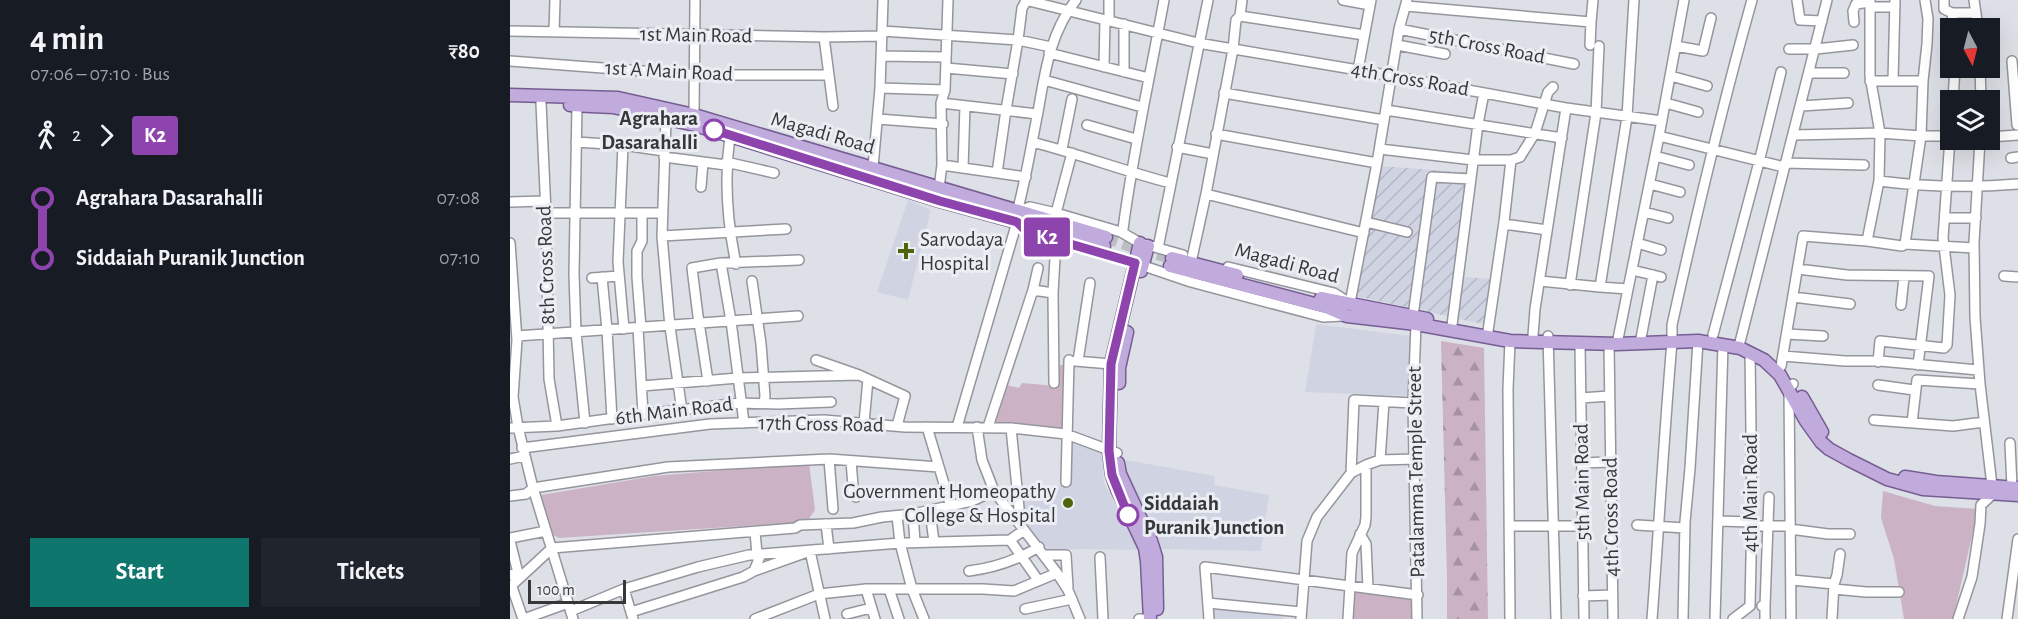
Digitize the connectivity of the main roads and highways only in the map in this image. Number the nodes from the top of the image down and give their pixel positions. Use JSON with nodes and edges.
{"nodes":[{"id":1,"x":510,"y":95,"type":"edge"},
{"id":2,"x":510,"y":102,"type":"edge"},
{"id":3,"x":871,"y":173,"type":"junction"},
{"id":4,"x":1017,"y":217,"type":"junction"},
{"id":5,"x":1105,"y":242,"type":"tunnel mouth"},
{"id":6,"x":1148,"y":246,"type":"road end"},
{"id":7,"x":1139,"y":264,"type":"junction"},
{"id":8,"x":1414,"y":320,"type":"junction"},
{"id":9,"x":1672,"y":339,"type":"junction"},
{"id":10,"x":1548,"y":340,"type":"junction"},
{"id":11,"x":1613,"y":342,"type":"junction"},
{"id":12,"x":1791,"y":386,"type":"junction"},
{"id":13,"x":1113,"y":452,"type":"junction"},
{"id":14,"x":2016,"y":490,"type":"edge"},
{"id":15,"x":1150,"y":619,"type":"edge"},
{"id":16,"x":1158,"y":619,"type":"edge"}],
"edges":[{"from":1,"to":3,"type":"main road","name":"Magadi Road"},
{"from":2,"to":3,"type":"main road","name":"Magadi Road"},
{"from":3,"to":4,"type":"main road","name":"Magadi Road"},
{"from":3,"to":4,"type":"main road","name":"Magadi Road"},
{"from":4,"to":5,"type":"main road"},
{"from":6,"to":7,"type":"main road"},
{"from":7,"to":13,"type":"main road"},
{"from":7,"to":13,"type":"main road"},
{"from":8,"to":8,"type":"main road","name":"Magadi Road"},
{"from":8,"to":10,"type":"main road","name":"Magadi Road"},
{"from":8,"to":10,"type":"main road","name":"Magadi Road"},
{"from":9,"to":11,"type":"main road","name":"Magadi Road"},
{"from":9,"to":11,"type":"main road","name":"Magadi Road"},
{"from":9,"to":12,"type":"main road","name":"Magadi Road"},
{"from":9,"to":12,"type":"main road","name":"Magadi Road"},
{"from":10,"to":11,"type":"main road","name":"Magadi Road"},
{"from":10,"to":11,"type":"main road","name":"Magadi Road"},
{"from":12,"to":14,"type":"main road","name":"Magadi Road"},
{"from":13,"to":15,"type":"main road"},
{"from":13,"to":16,"type":"main road"}]}
